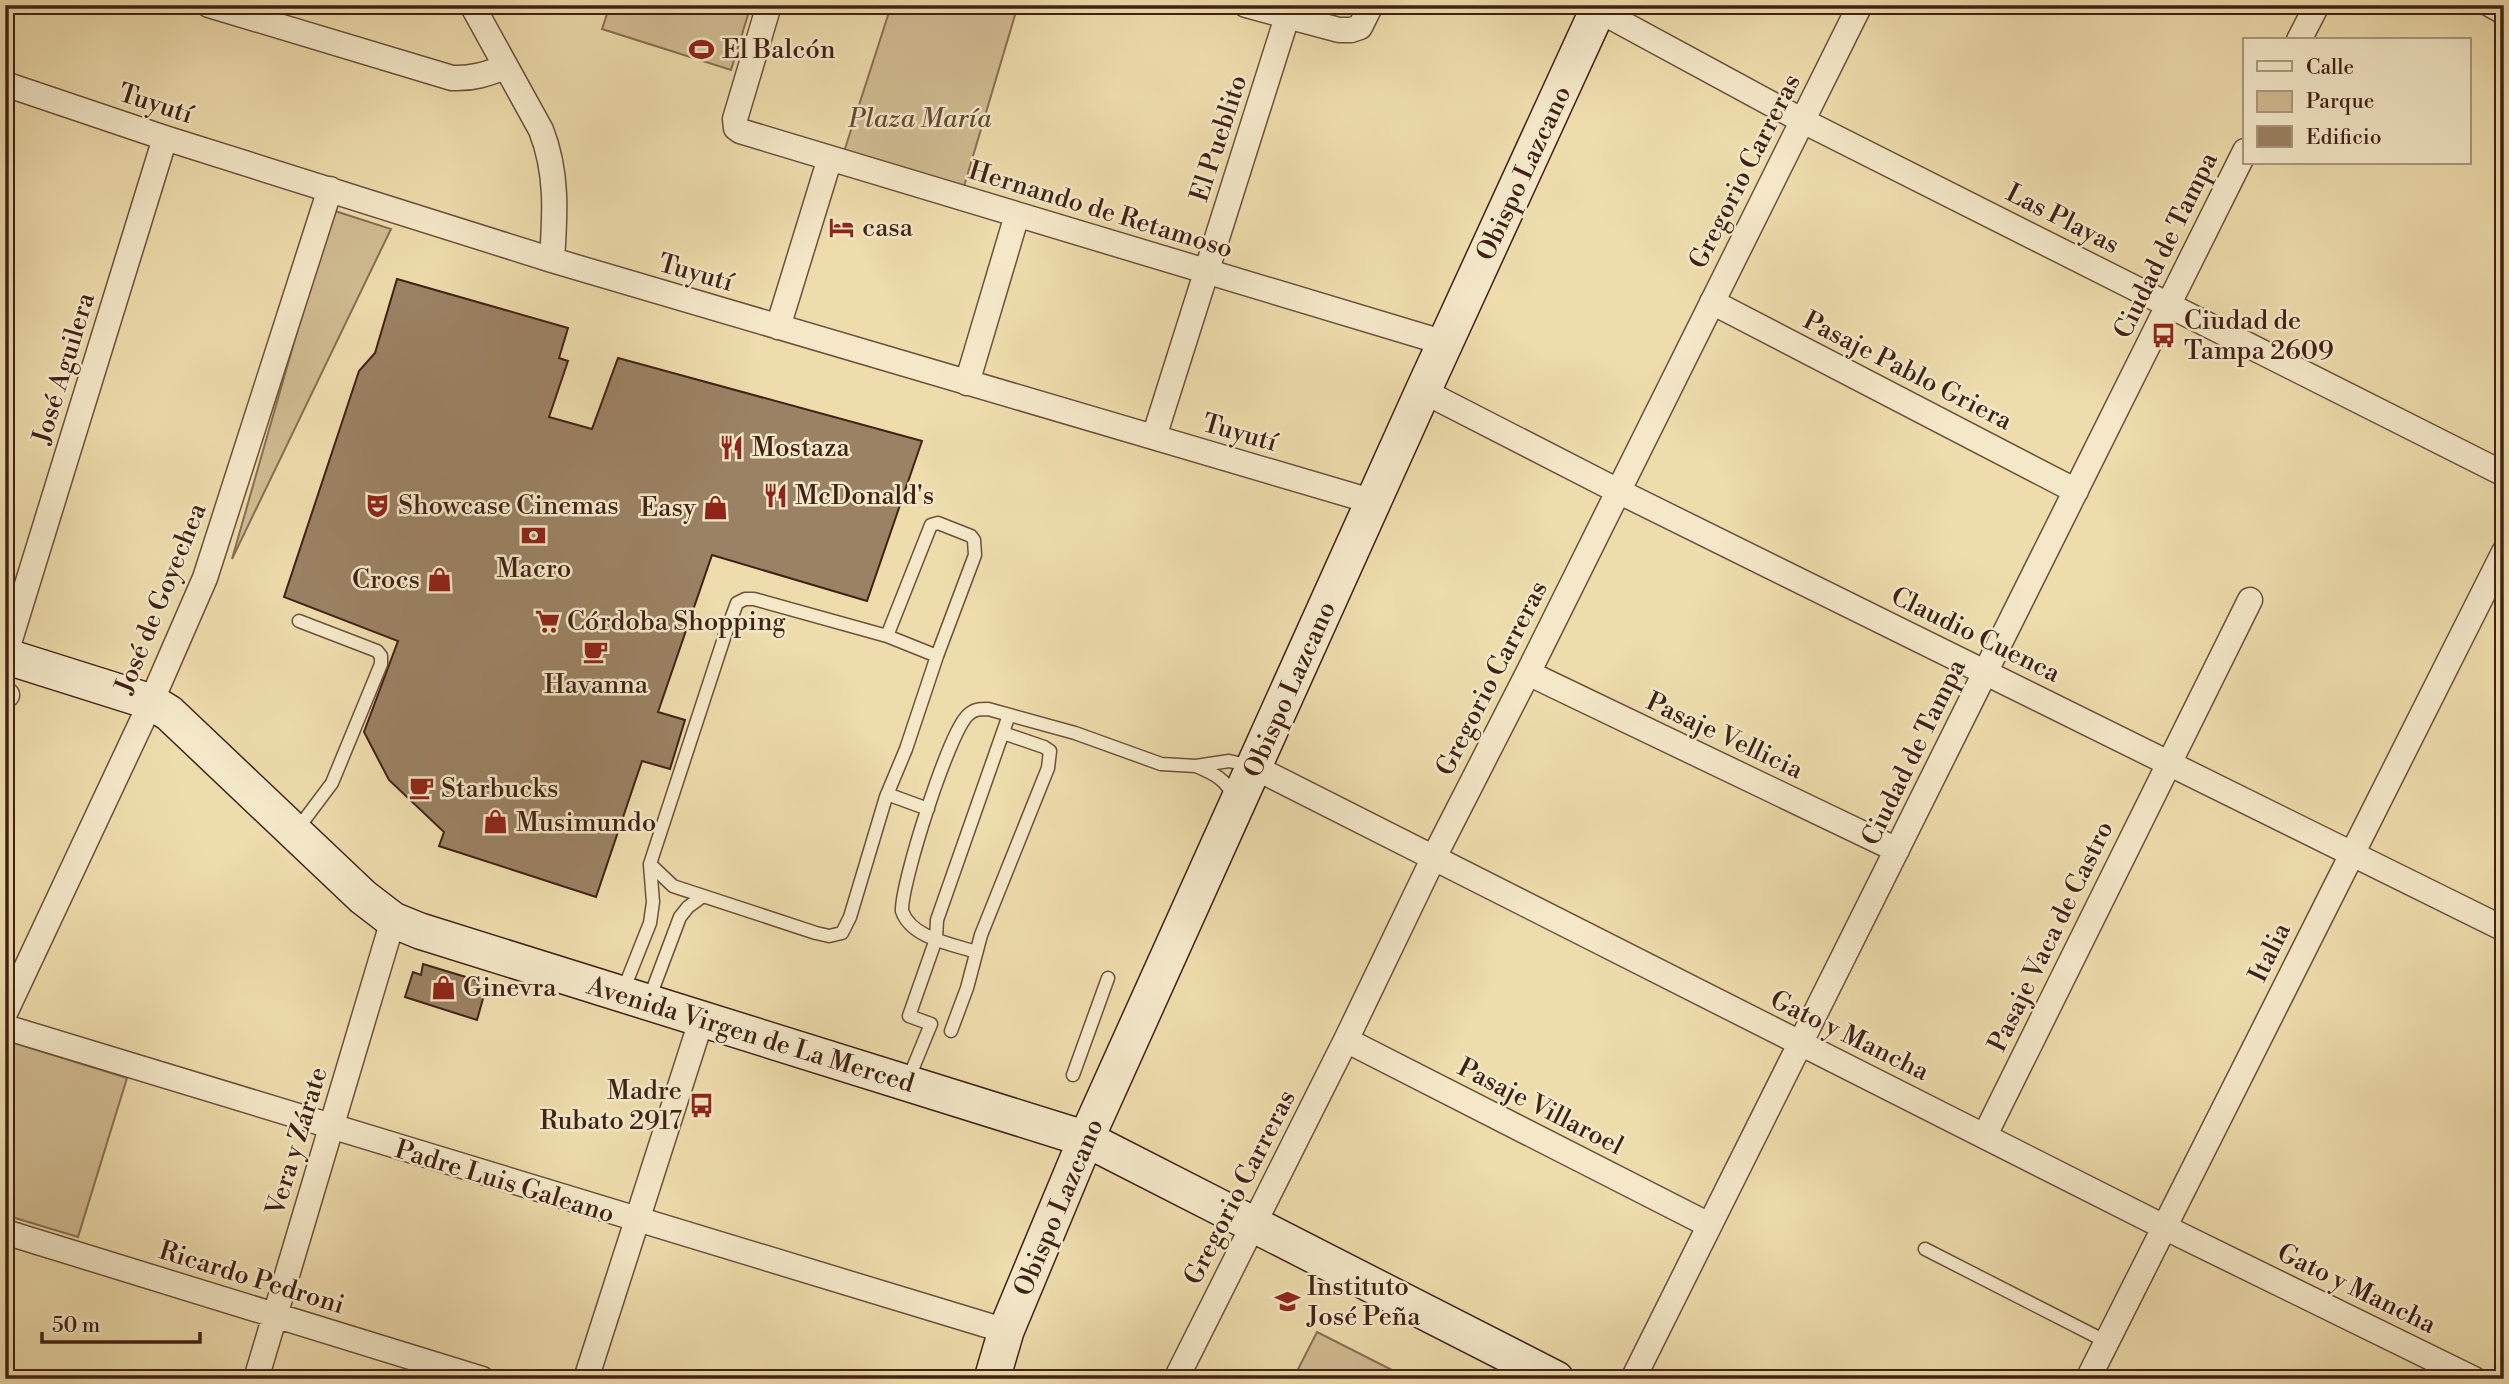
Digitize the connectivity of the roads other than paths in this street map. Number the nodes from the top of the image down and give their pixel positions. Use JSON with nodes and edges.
{"nodes":[{"id":1,"x":209,"y":5,"type":"edge"},
{"id":2,"x":472,"y":5,"type":"edge"},
{"id":3,"x":769,"y":5,"type":"edge"},
{"id":4,"x":1246,"y":5,"type":"edge"},
{"id":5,"x":1371,"y":5,"type":"edge"},
{"id":6,"x":1860,"y":5,"type":"edge"},
{"id":7,"x":2317,"y":5,"type":"edge"},
{"id":8,"x":2491,"y":5,"type":"edge"},
{"id":9,"x":1599,"y":8,"type":"edge"},
{"id":10,"x":2504,"y":12,"type":"edge"},
{"id":11,"x":1287,"y":17,"type":"junction"},
{"id":12,"x":2300,"y":38,"type":"edge"},
{"id":13,"x":505,"y":67,"type":"junction"},
{"id":14,"x":5,"y":84,"type":"edge"},
{"id":15,"x":1803,"y":121,"type":"junction"},
{"id":16,"x":165,"y":138,"type":"junction"},
{"id":17,"x":2243,"y":155,"type":"edge"},
{"id":18,"x":830,"y":158,"type":"junction"},
{"id":19,"x":330,"y":189,"type":"junction"},
{"id":20,"x":1017,"y":215,"type":"junction"},
{"id":21,"x":552,"y":260,"type":"junction"},
{"id":22,"x":1206,"y":272,"type":"junction"},
{"id":23,"x":1712,"y":302,"type":"junction"},
{"id":24,"x":2169,"y":304,"type":"junction"},
{"id":25,"x":778,"y":327,"type":"junction"},
{"id":26,"x":1445,"y":342,"type":"junction"},
{"id":27,"x":967,"y":383,"type":"junction"},
{"id":28,"x":1423,"y":391,"type":"junction"},
{"id":29,"x":1154,"y":437,"type":"junction"},
{"id":30,"x":2504,"y":474,"type":"edge"},
{"id":31,"x":1618,"y":491,"type":"junction"},
{"id":32,"x":2077,"y":491,"type":"junction"},
{"id":33,"x":1374,"y":502,"type":"junction"},
{"id":34,"x":2504,"y":552,"type":"edge"},
{"id":35,"x":2250,"y":600,"type":"dead end"},
{"id":36,"x":299,"y":621,"type":"dead end"},
{"id":37,"x":887,"y":636,"type":"junction"},
{"id":38,"x":5,"y":656,"type":"edge"},
{"id":39,"x":937,"y":656,"type":"junction"},
{"id":40,"x":1985,"y":672,"type":"junction"},
{"id":41,"x":1528,"y":673,"type":"junction"},
{"id":42,"x":151,"y":702,"type":"junction"},
{"id":43,"x":1009,"y":715,"type":"junction"},
{"id":44,"x":1003,"y":733,"type":"junction"},
{"id":45,"x":2169,"y":763,"type":"junction"},
{"id":46,"x":1196,"y":766,"type":"junction"},
{"id":47,"x":1254,"y":768,"type":"junction"},
{"id":48,"x":887,"y":794,"type":"junction"},
{"id":49,"x":1236,"y":807,"type":"junction"},
{"id":50,"x":928,"y":809,"type":"junction"},
{"id":51,"x":295,"y":832,"type":"junction"},
{"id":52,"x":1897,"y":850,"type":"junction"},
{"id":53,"x":2351,"y":853,"type":"junction"},
{"id":54,"x":1434,"y":857,"type":"junction"},
{"id":55,"x":650,"y":864,"type":"junction"},
{"id":56,"x":703,"y":896,"type":"junction"},
{"id":57,"x":393,"y":920,"type":"junction"},
{"id":58,"x":2504,"y":929,"type":"edge"},
{"id":59,"x":936,"y":939,"type":"junction"},
{"id":60,"x":976,"y":952,"type":"junction"},
{"id":61,"x":1108,"y":978,"type":"dead end"},
{"id":62,"x":635,"y":998,"type":"junction"},
{"id":63,"x":5,"y":1013,"type":"edge"},
{"id":64,"x":702,"y":1018,"type":"junction"},
{"id":65,"x":5,"y":1027,"type":"edge"},
{"id":66,"x":951,"y":1031,"type":"dead end"},
{"id":67,"x":1346,"y":1040,"type":"junction"},
{"id":68,"x":1800,"y":1043,"type":"junction"},
{"id":69,"x":1073,"y":1075,"type":"dead end"},
{"id":70,"x":907,"y":1082,"type":"junction"},
{"id":71,"x":332,"y":1128,"type":"junction"},
{"id":72,"x":1985,"y":1135,"type":"junction"},
{"id":73,"x":1086,"y":1139,"type":"junction"},
{"id":74,"x":637,"y":1221,"type":"junction"},
{"id":75,"x":1709,"y":1225,"type":"junction"},
{"id":76,"x":1254,"y":1226,"type":"junction"},
{"id":77,"x":2166,"y":1228,"type":"junction"},
{"id":78,"x":5,"y":1232,"type":"edge"},
{"id":79,"x":1925,"y":1249,"type":"dead end"},
{"id":80,"x":275,"y":1316,"type":"junction"},
{"id":81,"x":1006,"y":1331,"type":"junction"},
{"id":82,"x":2107,"y":1342,"type":"junction"},
{"id":83,"x":256,"y":1379,"type":"edge"},
{"id":84,"x":482,"y":1379,"type":"edge"},
{"id":85,"x":586,"y":1379,"type":"edge"},
{"id":86,"x":992,"y":1379,"type":"edge"},
{"id":87,"x":1176,"y":1379,"type":"edge"},
{"id":88,"x":1556,"y":1379,"type":"edge"},
{"id":89,"x":1633,"y":1379,"type":"edge"},
{"id":90,"x":2088,"y":1379,"type":"edge"},
{"id":91,"x":2474,"y":1379,"type":"edge"}],
"edges":[{"from":1,"to":13,"type":"street"},
{"from":2,"to":13,"type":"street"},
{"from":3,"to":18,"type":"street","name":"Hernando de Retamoso"},
{"from":4,"to":11,"type":"street"},
{"from":5,"to":11,"type":"street"},
{"from":6,"to":15,"type":"street","name":"Gregorio Carreras"},
{"from":7,"to":12,"type":"street"},
{"from":8,"to":10,"type":"street"},
{"from":9,"to":15,"type":"street","name":"Las Playas"},
{"from":9,"to":26,"type":"main road","name":"Obispo Lazcano"},
{"from":11,"to":22,"type":"street","name":"El Pueblito"},
{"from":13,"to":21,"type":"street"},
{"from":14,"to":16,"type":"street","name":"Tuyutí"},
{"from":15,"to":23,"type":"street","name":"Gregorio Carreras"},
{"from":15,"to":24,"type":"street","name":"Las Playas"},
{"from":16,"to":19,"type":"street","name":"Tuyutí"},
{"from":16,"to":38,"type":"street","name":"José Aguilera"},
{"from":17,"to":24,"type":"street","name":"Ciudad de Tampa"},
{"from":18,"to":20,"type":"street","name":"Hernando de Retamoso"},
{"from":18,"to":25,"type":"street"},
{"from":19,"to":21,"type":"street","name":"Tuyutí"},
{"from":19,"to":42,"type":"street","name":"José de Goyechea"},
{"from":20,"to":22,"type":"street","name":"Hernando de Retamoso"},
{"from":20,"to":27,"type":"street"},
{"from":21,"to":25,"type":"street","name":"Tuyutí"},
{"from":22,"to":26,"type":"street","name":"Hernando de Retamoso"},
{"from":22,"to":29,"type":"street","name":"El Pueblito"},
{"from":23,"to":31,"type":"street","name":"Gregorio Carreras"},
{"from":23,"to":32,"type":"street","name":"Pasaje Pablo Griera"},
{"from":24,"to":30,"type":"street","name":"Las Playas"},
{"from":24,"to":32,"type":"street","name":"Ciudad de Tampa"},
{"from":25,"to":27,"type":"street","name":"Tuyutí"},
{"from":26,"to":28,"type":"main road","name":"Obispo Lazcano"},
{"from":27,"to":29,"type":"street","name":"Tuyutí"},
{"from":28,"to":31,"type":"street","name":"Claudio Cuenca"},
{"from":28,"to":33,"type":"main road","name":"Obispo Lazcano"},
{"from":29,"to":33,"type":"street","name":"Tuyutí"},
{"from":31,"to":40,"type":"street","name":"Claudio Cuenca"},
{"from":31,"to":41,"type":"street","name":"Gregorio Carreras"},
{"from":32,"to":40,"type":"street","name":"Ciudad de Tampa"},
{"from":33,"to":47,"type":"main road","name":"Obispo Lazcano"},
{"from":34,"to":53,"type":"street","name":"Italia"},
{"from":35,"to":45,"type":"street","name":"Pasaje Vaca de Castro"},
{"from":36,"to":51,"type":"lane"},
{"from":37,"to":39,"type":"lane"},
{"from":37,"to":39,"type":"lane"},
{"from":37,"to":55,"type":"lane"},
{"from":38,"to":42,"type":"main road","name":"Avenida Virgen de La Merced"},
{"from":39,"to":48,"type":"lane"},
{"from":40,"to":45,"type":"street","name":"Claudio Cuenca"},
{"from":40,"to":52,"type":"street","name":"Ciudad de Tampa"},
{"from":41,"to":52,"type":"street","name":"Pasaje Vellicia"},
{"from":41,"to":54,"type":"street","name":"Gregorio Carreras"},
{"from":42,"to":51,"type":"main road","name":"Avenida Virgen de La Merced"},
{"from":42,"to":63,"type":"street","name":"José de Goyechea"},
{"from":43,"to":44,"type":"lane"},
{"from":43,"to":46,"type":"lane","name":"Gato y Mancha"},
{"from":43,"to":50,"type":"lane","name":"Gato y Mancha"},
{"from":44,"to":59,"type":"lane"},
{"from":44,"to":60,"type":"lane"},
{"from":45,"to":53,"type":"street","name":"Claudio Cuenca"},
{"from":45,"to":72,"type":"street","name":"Pasaje Vaca de Castro"},
{"from":46,"to":47,"type":"lane","name":"Gato y Mancha"},
{"from":46,"to":49,"type":"lane","name":"Gato y Mancha"},
{"from":47,"to":49,"type":"main road","name":"Obispo Lazcano"},
{"from":47,"to":54,"type":"street","name":"Gato y Mancha"},
{"from":48,"to":50,"type":"lane"},
{"from":48,"to":56,"type":"lane"},
{"from":49,"to":73,"type":"main road","name":"Obispo Lazcano"},
{"from":50,"to":59,"type":"lane","name":"Gato y Mancha"},
{"from":51,"to":57,"type":"main road","name":"Avenida Virgen de La Merced"},
{"from":52,"to":68,"type":"street","name":"Ciudad de Tampa"},
{"from":53,"to":58,"type":"street","name":"Claudio Cuenca"},
{"from":53,"to":77,"type":"street","name":"Italia"},
{"from":54,"to":67,"type":"street","name":"Gregorio Carreras"},
{"from":54,"to":68,"type":"street","name":"Gato y Mancha"},
{"from":55,"to":56,"type":"lane"},
{"from":55,"to":62,"type":"lane"},
{"from":56,"to":62,"type":"lane"},
{"from":57,"to":62,"type":"main road","name":"Avenida Virgen de La Merced"},
{"from":57,"to":71,"type":"street","name":"Vera y Zárate"},
{"from":59,"to":60,"type":"lane"},
{"from":59,"to":70,"type":"lane"},
{"from":60,"to":66,"type":"lane"},
{"from":61,"to":69,"type":"lane"},
{"from":62,"to":64,"type":"main road","name":"Avenida Virgen de La Merced"},
{"from":64,"to":70,"type":"main road","name":"Avenida Virgen de La Merced"},
{"from":64,"to":74,"type":"street"},
{"from":65,"to":71,"type":"street","name":"Padre Luis Galeano"},
{"from":67,"to":75,"type":"street","name":"Pasaje Villaroel"},
{"from":67,"to":76,"type":"street","name":"Gregorio Carreras"},
{"from":68,"to":72,"type":"street","name":"Gato y Mancha"},
{"from":68,"to":75,"type":"street","name":"Ciudad de Tampa"},
{"from":70,"to":73,"type":"main road","name":"Avenida Virgen de La Merced"},
{"from":71,"to":74,"type":"street","name":"Padre Luis Galeano"},
{"from":71,"to":80,"type":"street","name":"Vera y Zárate"},
{"from":72,"to":77,"type":"street","name":"Gato y Mancha"},
{"from":73,"to":76,"type":"main road"},
{"from":73,"to":81,"type":"main road","name":"Obispo Lazcano"},
{"from":74,"to":81,"type":"street","name":"Padre Luis Galeano"},
{"from":74,"to":85,"type":"street"},
{"from":75,"to":89,"type":"street","name":"Ciudad de Tampa"},
{"from":76,"to":87,"type":"street","name":"Gregorio Carreras"},
{"from":76,"to":88,"type":"main road"},
{"from":77,"to":82,"type":"street","name":"Italia"},
{"from":77,"to":91,"type":"street","name":"Gato y Mancha"},
{"from":78,"to":80,"type":"street","name":"Ricardo Pedroni"},
{"from":79,"to":82,"type":"lane"},
{"from":80,"to":83,"type":"street","name":"Vera y Zárate"},
{"from":80,"to":84,"type":"street","name":"Ricardo Pedroni"},
{"from":81,"to":86,"type":"main road","name":"Obispo Lazcano"},
{"from":82,"to":90,"type":"street","name":"Italia"}]}
